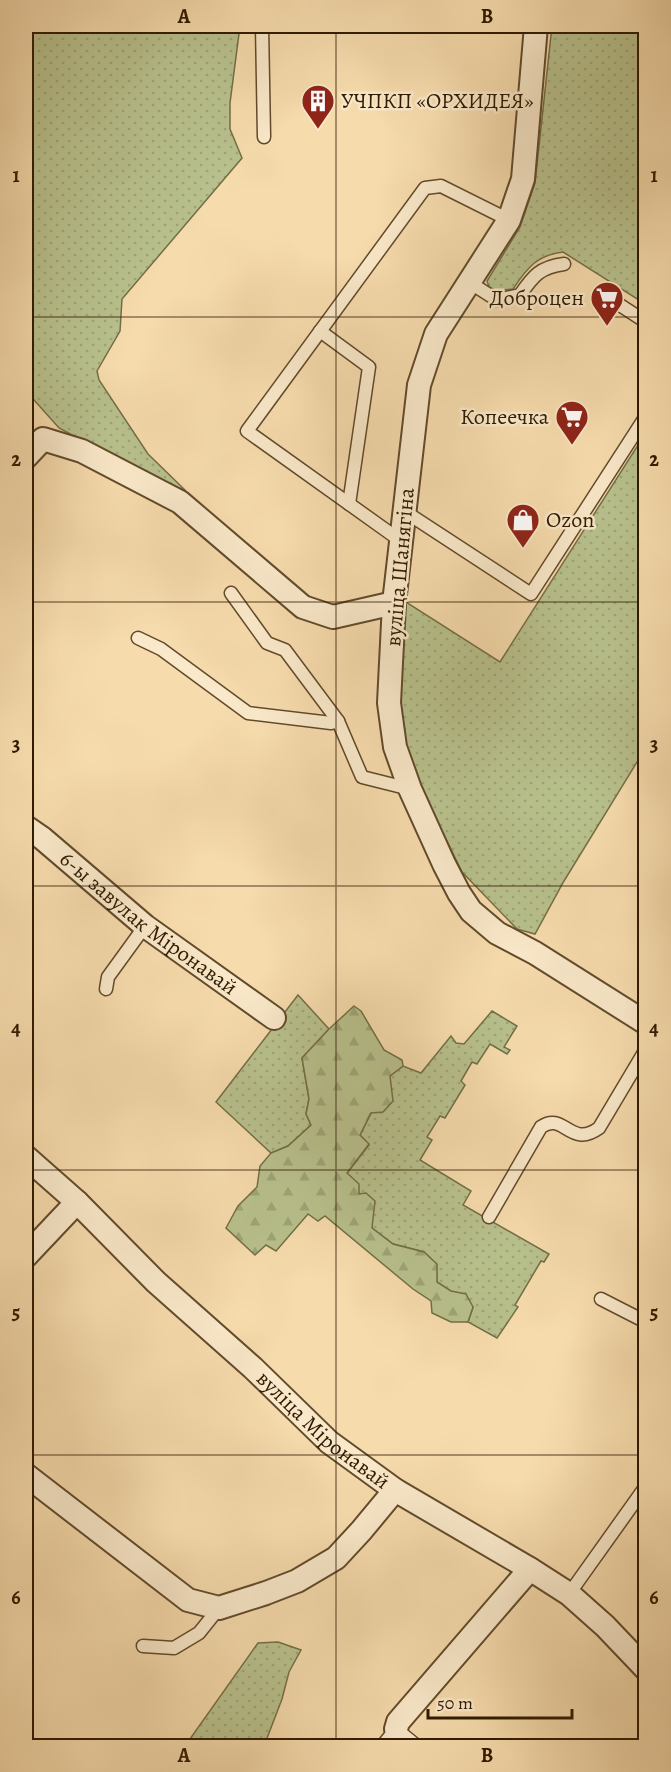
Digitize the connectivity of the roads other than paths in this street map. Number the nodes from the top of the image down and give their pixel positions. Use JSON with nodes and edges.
{"nodes":[{"id":1,"x":262,"y":26,"type":"edge"},
{"id":2,"x":536,"y":26,"type":"edge"},
{"id":3,"x":264,"y":137,"type":"dead end"},
{"id":4,"x":509,"y":220,"type":"junction"},
{"id":5,"x":564,"y":264,"type":"dead end"},
{"id":6,"x":469,"y":282,"type":"junction"},
{"id":7,"x":606,"y":296,"type":"dead end"},
{"id":8,"x":645,"y":322,"type":"edge"},
{"id":9,"x":320,"y":331,"type":"junction"},
{"id":10,"x":645,"y":416,"type":"edge"},
{"id":11,"x":26,"y":457,"type":"edge"},
{"id":12,"x":349,"y":504,"type":"junction"},
{"id":13,"x":404,"y":511,"type":"junction"},
{"id":14,"x":401,"y":541,"type":"junction"},
{"id":15,"x":231,"y":592,"type":"dead end"},
{"id":16,"x":394,"y":603,"type":"junction"},
{"id":17,"x":138,"y":638,"type":"dead end"},
{"id":18,"x":338,"y":721,"type":"junction"},
{"id":19,"x":410,"y":789,"type":"junction"},
{"id":20,"x":26,"y":826,"type":"edge"},
{"id":21,"x":145,"y":926,"type":"junction"},
{"id":22,"x":106,"y":989,"type":"dead end"},
{"id":23,"x":274,"y":1018,"type":"dead end"},
{"id":24,"x":645,"y":1023,"type":"edge"},
{"id":25,"x":645,"y":1049,"type":"edge"},
{"id":26,"x":26,"y":1157,"type":"edge"},
{"id":27,"x":77,"y":1202,"type":"junction"},
{"id":28,"x":489,"y":1217,"type":"dead end"},
{"id":29,"x":26,"y":1256,"type":"edge"},
{"id":30,"x":601,"y":1299,"type":"dead end"},
{"id":31,"x":645,"y":1322,"type":"edge"},
{"id":32,"x":26,"y":1475,"type":"edge"},
{"id":33,"x":645,"y":1486,"type":"edge"},
{"id":34,"x":394,"y":1490,"type":"junction"},
{"id":35,"x":530,"y":1569,"type":"junction"},
{"id":36,"x":569,"y":1594,"type":"junction"},
{"id":37,"x":219,"y":1608,"type":"junction"},
{"id":38,"x":605,"y":1626,"type":"junction"},
{"id":39,"x":143,"y":1646,"type":"dead end"},
{"id":40,"x":645,"y":1651,"type":"edge"},
{"id":41,"x":645,"y":1669,"type":"edge"},
{"id":42,"x":396,"y":1729,"type":"junction"},
{"id":43,"x":382,"y":1746,"type":"edge"},
{"id":44,"x":417,"y":1746,"type":"edge"}],
"edges":[{"from":1,"to":3,"type":"lane"},
{"from":2,"to":4,"type":"street","name":"вуліца Шанягіна"},
{"from":4,"to":6,"type":"street","name":"вуліца Шанягіна"},
{"from":4,"to":9,"type":"lane"},
{"from":5,"to":6,"type":"lane"},
{"from":6,"to":13,"type":"street","name":"вуліца Шанягіна"},
{"from":7,"to":8,"type":"lane"},
{"from":9,"to":12,"type":"lane"},
{"from":9,"to":12,"type":"lane"},
{"from":10,"to":13,"type":"lane"},
{"from":11,"to":16,"type":"street"},
{"from":12,"to":14,"type":"lane"},
{"from":13,"to":14,"type":"street","name":"вуліца Шанягіна"},
{"from":14,"to":16,"type":"street","name":"вуліца Шанягіна"},
{"from":15,"to":18,"type":"lane"},
{"from":16,"to":19,"type":"street","name":"вуліца Шанягіна"},
{"from":17,"to":18,"type":"lane"},
{"from":18,"to":19,"type":"lane"},
{"from":19,"to":24,"type":"street","name":"вуліца Шанягіна"},
{"from":20,"to":21,"type":"street","name":"6-ы завулак Міронавай"},
{"from":21,"to":22,"type":"lane"},
{"from":21,"to":23,"type":"street","name":"6-ы завулак Міронавай"},
{"from":25,"to":28,"type":"lane"},
{"from":26,"to":27,"type":"street","name":"вуліца Міронавай"},
{"from":27,"to":29,"type":"street"},
{"from":27,"to":34,"type":"street","name":"вуліца Міронавай"},
{"from":30,"to":31,"type":"lane"},
{"from":32,"to":37,"type":"street"},
{"from":33,"to":36,"type":"lane"},
{"from":34,"to":35,"type":"street","name":"вуліца Міронавай"},
{"from":34,"to":37,"type":"street"},
{"from":35,"to":36,"type":"street","name":"вуліца Міронавай"},
{"from":35,"to":42,"type":"street"},
{"from":36,"to":38,"type":"street","name":"вуліца Міронавай"},
{"from":37,"to":39,"type":"lane"},
{"from":38,"to":40,"type":"lane"},
{"from":38,"to":41,"type":"street","name":"вуліца Міронавай"},
{"from":42,"to":43,"type":"lane"},
{"from":42,"to":44,"type":"lane"}]}
